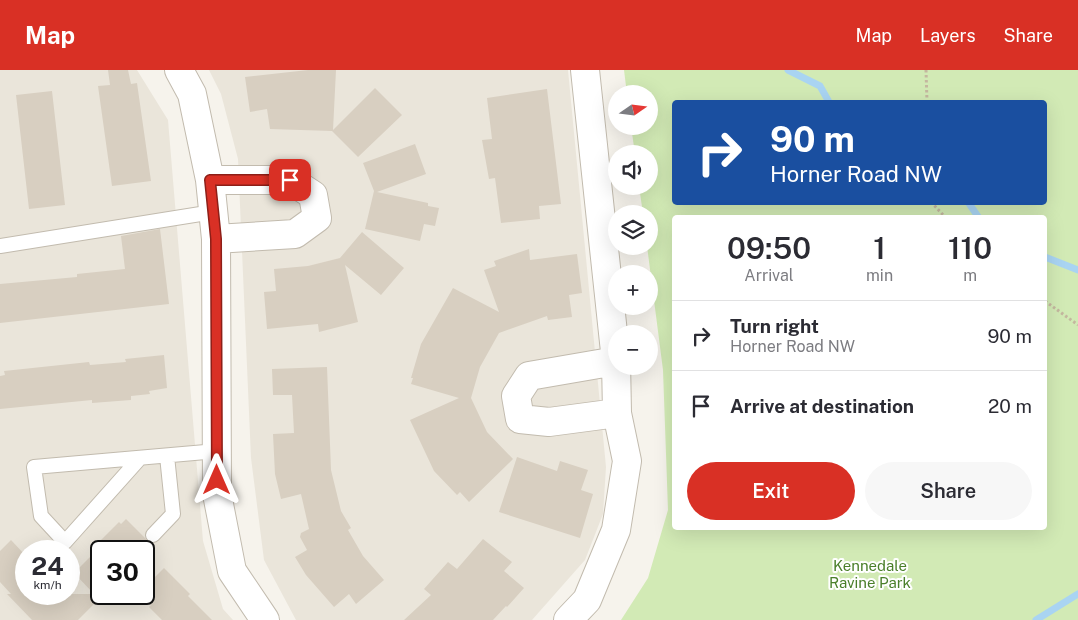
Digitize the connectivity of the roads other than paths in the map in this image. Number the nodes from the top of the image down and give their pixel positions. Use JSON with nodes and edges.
{"nodes":[{"id":1,"x":179,"y":70,"type":"edge"},
{"id":2,"x":585,"y":70,"type":"edge"},
{"id":3,"x":210,"y":180,"type":"junction"},
{"id":4,"x":213,"y":212,"type":"junction"},
{"id":5,"x":216,"y":239,"type":"junction"},
{"id":6,"x":0,"y":246,"type":"edge"},
{"id":7,"x":612,"y":325,"type":"edge"},
{"id":8,"x":608,"y":362,"type":"edge"},
{"id":9,"x":617,"y":375,"type":"edge"},
{"id":10,"x":618,"y":412,"type":"junction"},
{"id":11,"x":217,"y":451,"type":"junction"},
{"id":12,"x":167,"y":456,"type":"junction"},
{"id":13,"x":140,"y":458,"type":"junction"},
{"id":14,"x":153,"y":536,"type":"dead end"},
{"id":15,"x":266,"y":620,"type":"edge"},
{"id":16,"x":568,"y":620,"type":"edge"}],
"edges":[{"from":1,"to":3,"type":"street"},
{"from":2,"to":7,"type":"street"},
{"from":3,"to":4,"type":"street"},
{"from":3,"to":5,"type":"street"},
{"from":4,"to":5,"type":"street"},
{"from":4,"to":6,"type":"lane"},
{"from":5,"to":11,"type":"street"},
{"from":8,"to":10,"type":"street"},
{"from":9,"to":10,"type":"street"},
{"from":10,"to":16,"type":"street"},
{"from":11,"to":12,"type":"lane"},
{"from":11,"to":15,"type":"street"},
{"from":12,"to":13,"type":"lane"},
{"from":12,"to":14,"type":"lane"},
{"from":13,"to":13,"type":"lane"}]}
